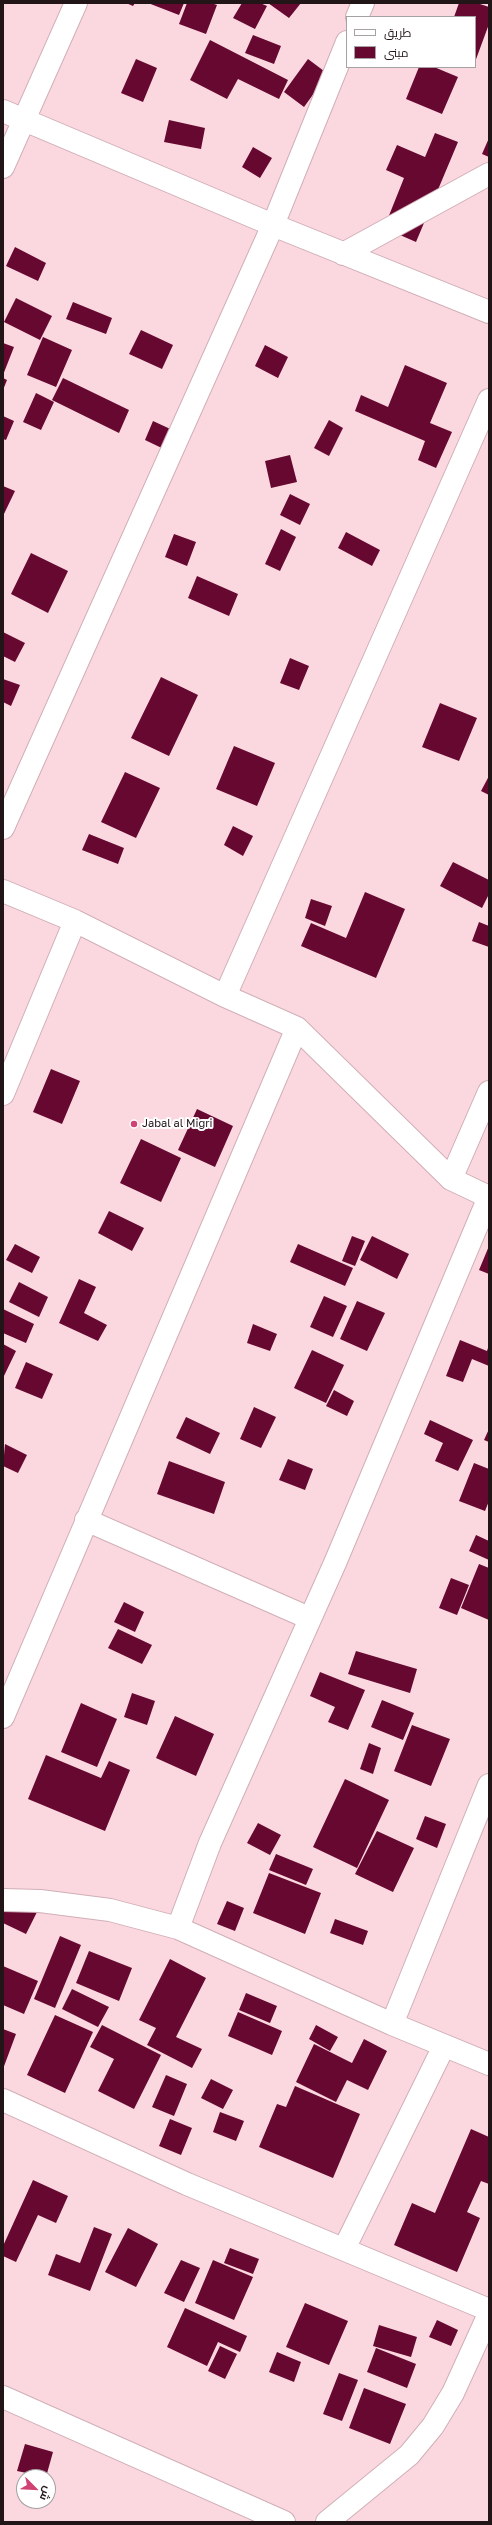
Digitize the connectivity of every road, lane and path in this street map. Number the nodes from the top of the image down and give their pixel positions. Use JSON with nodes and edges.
{"nodes":[{"id":1,"x":76,"y":3,"type":"edge"},
{"id":2,"x":363,"y":3,"type":"edge"},
{"id":3,"x":357,"y":16,"type":"edge"},
{"id":4,"x":346,"y":44,"type":"edge"},
{"id":5,"x":3,"y":111,"type":"edge"},
{"id":6,"x":24,"y":120,"type":"junction"},
{"id":7,"x":3,"y":168,"type":"edge"},
{"id":8,"x":489,"y":174,"type":"edge"},
{"id":9,"x":273,"y":225,"type":"junction"},
{"id":10,"x":343,"y":254,"type":"junction"},
{"id":11,"x":489,"y":312,"type":"edge"},
{"id":12,"x":489,"y":400,"type":"edge"},
{"id":13,"x":3,"y":828,"type":"edge"},
{"id":14,"x":3,"y":891,"type":"edge"},
{"id":15,"x":75,"y":921,"type":"junction"},
{"id":16,"x":225,"y":996,"type":"junction"},
{"id":17,"x":297,"y":1028,"type":"junction"},
{"id":18,"x":489,"y":1092,"type":"edge"},
{"id":19,"x":3,"y":1094,"type":"edge"},
{"id":20,"x":451,"y":1179,"type":"junction"},
{"id":21,"x":489,"y":1197,"type":"edge"},
{"id":22,"x":86,"y":1520,"type":"junction"},
{"id":23,"x":309,"y":1618,"type":"junction"},
{"id":24,"x":3,"y":1717,"type":"edge"},
{"id":25,"x":489,"y":1785,"type":"edge"},
{"id":26,"x":3,"y":1900,"type":"edge"},
{"id":27,"x":178,"y":1928,"type":"junction"},
{"id":28,"x":392,"y":2024,"type":"junction"},
{"id":29,"x":444,"y":2046,"type":"junction"},
{"id":30,"x":489,"y":2064,"type":"edge"},
{"id":31,"x":3,"y":2100,"type":"edge"},
{"id":32,"x":344,"y":2249,"type":"junction"},
{"id":33,"x":489,"y":2310,"type":"edge"},
{"id":34,"x":489,"y":2314,"type":"edge"},
{"id":35,"x":3,"y":2397,"type":"edge"},
{"id":36,"x":284,"y":2522,"type":"edge"},
{"id":37,"x":327,"y":2522,"type":"edge"}],
"edges":[{"from":1,"to":6,"type":"street"},
{"from":2,"to":3,"type":"street"},
{"from":4,"to":9,"type":"street"},
{"from":5,"to":6,"type":"street"},
{"from":6,"to":7,"type":"street"},
{"from":6,"to":9,"type":"street"},
{"from":8,"to":10,"type":"street"},
{"from":9,"to":10,"type":"street"},
{"from":9,"to":13,"type":"street"},
{"from":10,"to":11,"type":"street"},
{"from":12,"to":16,"type":"street"},
{"from":14,"to":15,"type":"street"},
{"from":15,"to":16,"type":"street"},
{"from":15,"to":19,"type":"street"},
{"from":16,"to":17,"type":"street"},
{"from":17,"to":20,"type":"street"},
{"from":17,"to":22,"type":"street"},
{"from":18,"to":20,"type":"street"},
{"from":20,"to":21,"type":"street"},
{"from":21,"to":23,"type":"street"},
{"from":22,"to":23,"type":"street"},
{"from":22,"to":24,"type":"street"},
{"from":23,"to":27,"type":"street"},
{"from":25,"to":28,"type":"street"},
{"from":26,"to":27,"type":"street"},
{"from":27,"to":28,"type":"street"},
{"from":28,"to":29,"type":"street"},
{"from":29,"to":30,"type":"street"},
{"from":29,"to":32,"type":"street"},
{"from":31,"to":32,"type":"street"},
{"from":32,"to":33,"type":"street"},
{"from":34,"to":37,"type":"street"},
{"from":35,"to":36,"type":"street"}]}
